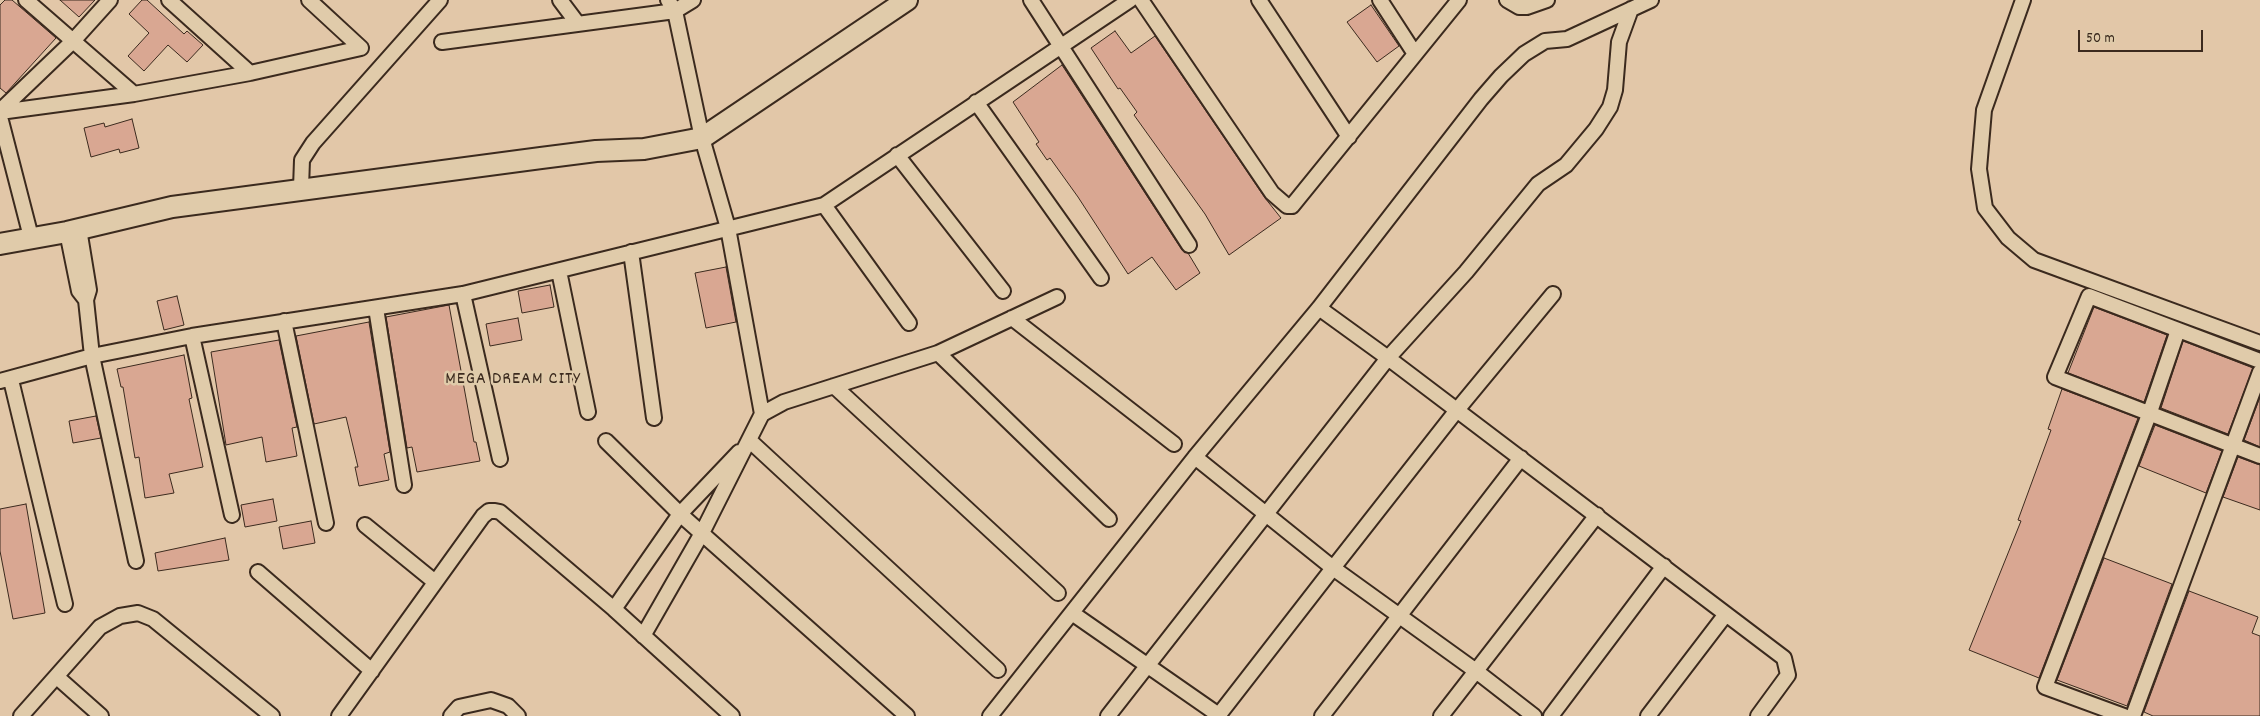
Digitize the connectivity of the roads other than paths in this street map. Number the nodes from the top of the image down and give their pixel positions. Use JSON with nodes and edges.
{"nodes":[{"id":1,"x":26,"y":0,"type":"edge"},
{"id":2,"x":110,"y":0,"type":"edge"},
{"id":3,"x":169,"y":0,"type":"edge"},
{"id":4,"x":309,"y":0,"type":"edge"},
{"id":5,"x":440,"y":0,"type":"edge"},
{"id":6,"x":560,"y":0,"type":"edge"},
{"id":7,"x":693,"y":0,"type":"edge"},
{"id":8,"x":906,"y":0,"type":"edge"},
{"id":9,"x":1031,"y":0,"type":"edge"},
{"id":10,"x":1130,"y":0,"type":"edge"},
{"id":11,"x":1141,"y":0,"type":"edge"},
{"id":12,"x":1259,"y":0,"type":"edge"},
{"id":13,"x":1380,"y":0,"type":"edge"},
{"id":14,"x":1459,"y":0,"type":"edge"},
{"id":15,"x":1508,"y":0,"type":"edge"},
{"id":16,"x":1547,"y":0,"type":"edge"},
{"id":17,"x":1651,"y":0,"type":"edge"},
{"id":18,"x":2023,"y":0,"type":"edge"},
{"id":19,"x":672,"y":6,"type":"edge"},
{"id":20,"x":1631,"y":9,"type":"junction"},
{"id":21,"x":578,"y":24,"type":"junction"},
{"id":22,"x":73,"y":41,"type":"junction"},
{"id":23,"x":442,"y":42,"type":"dead end"},
{"id":24,"x":1061,"y":45,"type":"junction"},
{"id":25,"x":1415,"y":54,"type":"junction"},
{"id":26,"x":250,"y":73,"type":"junction"},
{"id":27,"x":134,"y":94,"type":"junction"},
{"id":28,"x":976,"y":102,"type":"junction"},
{"id":29,"x":0,"y":112,"type":"edge"},
{"id":30,"x":0,"y":116,"type":"edge"},
{"id":31,"x":1349,"y":137,"type":"junction"},
{"id":32,"x":702,"y":138,"type":"junction"},
{"id":33,"x":897,"y":155,"type":"junction"},
{"id":34,"x":301,"y":188,"type":"junction"},
{"id":35,"x":824,"y":205,"type":"junction"},
{"id":36,"x":728,"y":228,"type":"junction"},
{"id":37,"x":73,"y":231,"type":"junction"},
{"id":38,"x":31,"y":237,"type":"junction"},
{"id":39,"x":0,"y":244,"type":"edge"},
{"id":40,"x":1189,"y":245,"type":"dead end"},
{"id":41,"x":631,"y":252,"type":"junction"},
{"id":42,"x":559,"y":271,"type":"junction"},
{"id":43,"x":1101,"y":278,"type":"dead end"},
{"id":44,"x":1003,"y":291,"type":"dead end"},
{"id":45,"x":463,"y":294,"type":"junction"},
{"id":46,"x":1553,"y":294,"type":"dead end"},
{"id":47,"x":1057,"y":297,"type":"dead end"},
{"id":48,"x":376,"y":308,"type":"junction"},
{"id":49,"x":1319,"y":308,"type":"junction"},
{"id":50,"x":1012,"y":318,"type":"junction"},
{"id":51,"x":284,"y":321,"type":"junction"},
{"id":52,"x":909,"y":323,"type":"dead end"},
{"id":53,"x":2178,"y":330,"type":"junction"},
{"id":54,"x":192,"y":336,"type":"junction"},
{"id":55,"x":2260,"y":343,"type":"edge"},
{"id":56,"x":938,"y":353,"type":"junction"},
{"id":57,"x":92,"y":356,"type":"junction"},
{"id":58,"x":1388,"y":358,"type":"junction"},
{"id":59,"x":2260,"y":361,"type":"edge"},
{"id":60,"x":2260,"y":372,"type":"edge"},
{"id":61,"x":6,"y":380,"type":"edge"},
{"id":62,"x":834,"y":386,"type":"junction"},
{"id":63,"x":1457,"y":410,"type":"junction"},
{"id":64,"x":588,"y":412,"type":"dead end"},
{"id":65,"x":2150,"y":412,"type":"junction"},
{"id":66,"x":762,"y":414,"type":"junction"},
{"id":67,"x":654,"y":418,"type":"dead end"},
{"id":68,"x":749,"y":440,"type":"junction"},
{"id":69,"x":606,"y":441,"type":"dead end"},
{"id":70,"x":1174,"y":444,"type":"dead end"},
{"id":71,"x":2231,"y":446,"type":"junction"},
{"id":72,"x":2260,"y":456,"type":"edge"},
{"id":73,"x":1195,"y":457,"type":"junction"},
{"id":74,"x":1521,"y":458,"type":"junction"},
{"id":75,"x":500,"y":460,"type":"dead end"},
{"id":76,"x":404,"y":485,"type":"dead end"},
{"id":77,"x":680,"y":514,"type":"junction"},
{"id":78,"x":232,"y":515,"type":"dead end"},
{"id":79,"x":1267,"y":516,"type":"junction"},
{"id":80,"x":1598,"y":516,"type":"junction"},
{"id":81,"x":1109,"y":519,"type":"dead end"},
{"id":82,"x":326,"y":523,"type":"dead end"},
{"id":83,"x":365,"y":525,"type":"dead end"},
{"id":84,"x":702,"y":533,"type":"junction"},
{"id":85,"x":136,"y":561,"type":"dead end"},
{"id":86,"x":1664,"y":566,"type":"junction"},
{"id":87,"x":1333,"y":568,"type":"junction"},
{"id":88,"x":258,"y":572,"type":"dead end"},
{"id":89,"x":435,"y":582,"type":"junction"},
{"id":90,"x":1058,"y":594,"type":"dead end"},
{"id":91,"x":65,"y":604,"type":"dead end"},
{"id":92,"x":614,"y":609,"type":"junction"},
{"id":93,"x":1072,"y":613,"type":"junction"},
{"id":94,"x":1726,"y":614,"type":"junction"},
{"id":95,"x":1400,"y":615,"type":"junction"},
{"id":96,"x":643,"y":636,"type":"junction"},
{"id":97,"x":1147,"y":667,"type":"junction"},
{"id":98,"x":998,"y":670,"type":"dead end"},
{"id":99,"x":372,"y":671,"type":"junction"},
{"id":100,"x":1476,"y":671,"type":"junction"},
{"id":101,"x":57,"y":676,"type":"junction"},
{"id":102,"x":21,"y":716,"type":"edge"},
{"id":103,"x":101,"y":716,"type":"edge"},
{"id":104,"x":272,"y":716,"type":"edge"},
{"id":105,"x":339,"y":716,"type":"edge"},
{"id":106,"x":450,"y":716,"type":"edge"},
{"id":107,"x":518,"y":716,"type":"edge"},
{"id":108,"x":732,"y":716,"type":"edge"},
{"id":109,"x":907,"y":716,"type":"edge"},
{"id":110,"x":990,"y":716,"type":"edge"},
{"id":111,"x":1108,"y":716,"type":"edge"},
{"id":112,"x":1219,"y":716,"type":"edge"},
{"id":113,"x":1322,"y":716,"type":"edge"},
{"id":114,"x":1441,"y":716,"type":"edge"},
{"id":115,"x":1534,"y":716,"type":"edge"},
{"id":116,"x":1551,"y":716,"type":"edge"},
{"id":117,"x":1648,"y":716,"type":"edge"},
{"id":118,"x":1758,"y":716,"type":"edge"},
{"id":119,"x":2124,"y":716,"type":"edge"},
{"id":120,"x":2133,"y":716,"type":"edge"}],
"edges":[{"from":1,"to":22,"type":"street"},
{"from":2,"to":22,"type":"street"},
{"from":3,"to":26,"type":"street"},
{"from":4,"to":26,"type":"street"},
{"from":5,"to":34,"type":"street"},
{"from":6,"to":21,"type":"street"},
{"from":7,"to":19,"type":"street"},
{"from":8,"to":32,"type":"main road"},
{"from":9,"to":24,"type":"street"},
{"from":10,"to":24,"type":"street"},
{"from":11,"to":31,"type":"street"},
{"from":12,"to":31,"type":"street"},
{"from":13,"to":25,"type":"street"},
{"from":14,"to":25,"type":"street"},
{"from":15,"to":16,"type":"street"},
{"from":17,"to":20,"type":"street"},
{"from":18,"to":55,"type":"street"},
{"from":19,"to":21,"type":"street"},
{"from":19,"to":32,"type":"street"},
{"from":20,"to":49,"type":"street"},
{"from":20,"to":58,"type":"street"},
{"from":21,"to":23,"type":"street"},
{"from":22,"to":27,"type":"street"},
{"from":22,"to":29,"type":"street"},
{"from":24,"to":28,"type":"street"},
{"from":24,"to":40,"type":"street"},
{"from":25,"to":31,"type":"street"},
{"from":26,"to":27,"type":"street"},
{"from":27,"to":29,"type":"street"},
{"from":28,"to":33,"type":"street"},
{"from":28,"to":43,"type":"street"},
{"from":30,"to":38,"type":"street"},
{"from":32,"to":34,"type":"main road"},
{"from":32,"to":36,"type":"street"},
{"from":33,"to":35,"type":"street"},
{"from":33,"to":44,"type":"street"},
{"from":34,"to":37,"type":"main road"},
{"from":35,"to":36,"type":"street"},
{"from":35,"to":52,"type":"street"},
{"from":36,"to":41,"type":"street"},
{"from":36,"to":66,"type":"street"},
{"from":37,"to":38,"type":"main road"},
{"from":37,"to":57,"type":"street"},
{"from":38,"to":39,"type":"main road"},
{"from":41,"to":42,"type":"street"},
{"from":41,"to":67,"type":"street"},
{"from":42,"to":45,"type":"street"},
{"from":42,"to":64,"type":"street"},
{"from":45,"to":48,"type":"street"},
{"from":45,"to":75,"type":"street"},
{"from":46,"to":63,"type":"street"},
{"from":47,"to":50,"type":"street"},
{"from":48,"to":51,"type":"street"},
{"from":48,"to":76,"type":"street"},
{"from":49,"to":58,"type":"street"},
{"from":49,"to":73,"type":"street"},
{"from":50,"to":56,"type":"street"},
{"from":50,"to":70,"type":"street"},
{"from":51,"to":54,"type":"street"},
{"from":51,"to":82,"type":"street"},
{"from":53,"to":59,"type":"street"},
{"from":53,"to":65,"type":"street"},
{"from":53,"to":65,"type":"street"},
{"from":54,"to":57,"type":"street"},
{"from":54,"to":78,"type":"street"},
{"from":56,"to":62,"type":"street"},
{"from":56,"to":81,"type":"street"},
{"from":57,"to":61,"type":"street"},
{"from":57,"to":85,"type":"street"},
{"from":58,"to":63,"type":"street"},
{"from":58,"to":79,"type":"street"},
{"from":60,"to":71,"type":"street"},
{"from":61,"to":91,"type":"street"},
{"from":62,"to":66,"type":"street"},
{"from":62,"to":90,"type":"street"},
{"from":63,"to":74,"type":"street"},
{"from":63,"to":87,"type":"street"},
{"from":65,"to":71,"type":"street"},
{"from":65,"to":119,"type":"street"},
{"from":66,"to":68,"type":"street"},
{"from":68,"to":77,"type":"street"},
{"from":68,"to":84,"type":"street"},
{"from":68,"to":98,"type":"street"},
{"from":69,"to":77,"type":"street"},
{"from":71,"to":72,"type":"street"},
{"from":71,"to":120,"type":"street"},
{"from":73,"to":79,"type":"street"},
{"from":73,"to":93,"type":"street"},
{"from":74,"to":80,"type":"street"},
{"from":74,"to":95,"type":"street"},
{"from":77,"to":84,"type":"street"},
{"from":77,"to":92,"type":"street"},
{"from":79,"to":87,"type":"street"},
{"from":79,"to":97,"type":"street"},
{"from":80,"to":86,"type":"street"},
{"from":80,"to":100,"type":"street"},
{"from":83,"to":89,"type":"street"},
{"from":84,"to":96,"type":"street"},
{"from":84,"to":109,"type":"street"},
{"from":86,"to":94,"type":"street"},
{"from":86,"to":116,"type":"street"},
{"from":87,"to":95,"type":"street"},
{"from":87,"to":112,"type":"street"},
{"from":88,"to":99,"type":"street"},
{"from":89,"to":92,"type":"street"},
{"from":89,"to":99,"type":"street"},
{"from":92,"to":96,"type":"street"},
{"from":93,"to":97,"type":"street"},
{"from":93,"to":110,"type":"street"},
{"from":94,"to":117,"type":"street"},
{"from":94,"to":118,"type":"street"},
{"from":95,"to":100,"type":"street"},
{"from":95,"to":113,"type":"street"},
{"from":96,"to":108,"type":"street"},
{"from":97,"to":111,"type":"street"},
{"from":97,"to":112,"type":"street"},
{"from":99,"to":105,"type":"street"},
{"from":100,"to":114,"type":"street"},
{"from":100,"to":115,"type":"street"},
{"from":101,"to":102,"type":"street"},
{"from":101,"to":103,"type":"street"},
{"from":101,"to":104,"type":"street"},
{"from":106,"to":107,"type":"street"}]}
